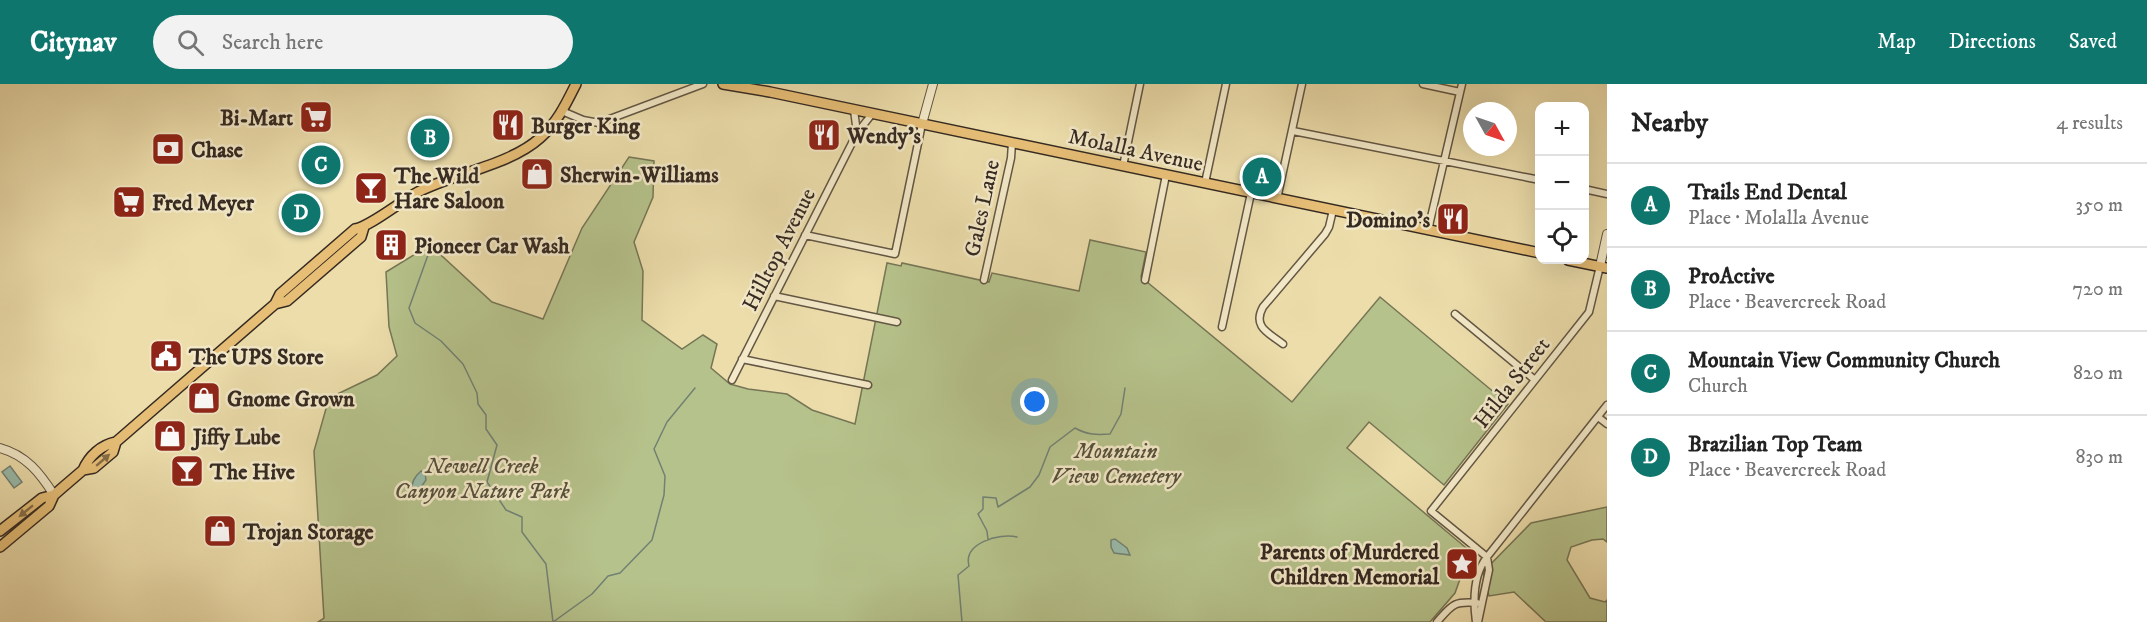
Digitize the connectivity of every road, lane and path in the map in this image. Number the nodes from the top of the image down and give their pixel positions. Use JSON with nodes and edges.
{"nodes":[{"id":1,"x":576,"y":84,"type":"edge"},
{"id":2,"x":703,"y":84,"type":"edge"},
{"id":3,"x":723,"y":84,"type":"edge"},
{"id":4,"x":933,"y":84,"type":"edge"},
{"id":5,"x":1140,"y":84,"type":"edge"},
{"id":6,"x":1226,"y":84,"type":"edge"},
{"id":7,"x":1302,"y":84,"type":"edge"},
{"id":8,"x":1423,"y":84,"type":"edge"},
{"id":9,"x":1462,"y":84,"type":"edge"},
{"id":10,"x":1460,"y":92,"type":"junction"},
{"id":11,"x":854,"y":110,"type":"junction"},
{"id":12,"x":562,"y":111,"type":"junction"},
{"id":13,"x":872,"y":114,"type":"junction"},
{"id":14,"x":922,"y":124,"type":"junction"},
{"id":15,"x":1293,"y":131,"type":"junction"},
{"id":16,"x":857,"y":133,"type":"junction"},
{"id":17,"x":1012,"y":143,"type":"junction"},
{"id":18,"x":1444,"y":160,"type":"junction"},
{"id":19,"x":1123,"y":166,"type":"junction"},
{"id":20,"x":1166,"y":175,"type":"junction"},
{"id":21,"x":1535,"y":179,"type":"edge"},
{"id":22,"x":1205,"y":183,"type":"junction"},
{"id":23,"x":1589,"y":190,"type":"edge"},
{"id":24,"x":1251,"y":193,"type":"junction"},
{"id":25,"x":1607,"y":194,"type":"edge"},
{"id":26,"x":1277,"y":199,"type":"junction"},
{"id":27,"x":1333,"y":210,"type":"junction"},
{"id":28,"x":364,"y":227,"type":"junction"},
{"id":29,"x":1428,"y":230,"type":"junction"},
{"id":30,"x":1607,"y":234,"type":"edge"},
{"id":31,"x":805,"y":235,"type":"junction"},
{"id":32,"x":331,"y":249,"type":"junction"},
{"id":33,"x":1535,"y":252,"type":"edge"},
{"id":34,"x":1589,"y":264,"type":"edge"},
{"id":35,"x":1604,"y":267,"type":"edge"},
{"id":36,"x":984,"y":280,"type":"dead end"},
{"id":37,"x":1145,"y":280,"type":"dead end"},
{"id":38,"x":302,"y":288,"type":"junction"},
{"id":39,"x":774,"y":296,"type":"junction"},
{"id":40,"x":275,"y":304,"type":"junction"},
{"id":41,"x":1455,"y":314,"type":"dead end"},
{"id":42,"x":897,"y":322,"type":"dead end"},
{"id":43,"x":1222,"y":327,"type":"dead end"},
{"id":44,"x":1283,"y":344,"type":"dead end"},
{"id":45,"x":742,"y":359,"type":"junction"},
{"id":46,"x":732,"y":380,"type":"dead end"},
{"id":47,"x":1535,"y":380,"type":"junction"},
{"id":48,"x":868,"y":385,"type":"dead end"},
{"id":49,"x":1607,"y":405,"type":"edge"},
{"id":50,"x":1598,"y":417,"type":"junction"},
{"id":51,"x":1607,"y":424,"type":"edge"},
{"id":52,"x":0,"y":448,"type":"edge"},
{"id":53,"x":54,"y":495,"type":"junction"},
{"id":54,"x":0,"y":531,"type":"edge"},
{"id":55,"x":0,"y":547,"type":"edge"},
{"id":56,"x":1487,"y":557,"type":"junction"},
{"id":57,"x":1473,"y":603,"type":"junction"},
{"id":58,"x":1483,"y":604,"type":"junction"},
{"id":59,"x":1437,"y":622,"type":"edge"},
{"id":60,"x":1477,"y":622,"type":"edge"}],
"edges":[{"from":1,"to":12,"type":"main road"},
{"from":2,"to":12,"type":"street"},
{"from":3,"to":11,"type":"main road","name":"Molalla Avenue"},
{"from":4,"to":14,"type":"street"},
{"from":5,"to":19,"type":"street"},
{"from":6,"to":22,"type":"street"},
{"from":7,"to":15,"type":"street"},
{"from":8,"to":10,"type":"street"},
{"from":9,"to":10,"type":"street"},
{"from":10,"to":18,"type":"street"},
{"from":11,"to":13,"type":"main road","name":"Molalla Avenue"},
{"from":11,"to":16,"type":"street"},
{"from":12,"to":28,"type":"main road"},
{"from":13,"to":14,"type":"main road","name":"Molalla Avenue"},
{"from":13,"to":16,"type":"street","name":"Hilltop Avenue"},
{"from":14,"to":17,"type":"main road","name":"Molalla Avenue"},
{"from":14,"to":31,"type":"street"},
{"from":15,"to":18,"type":"street"},
{"from":15,"to":26,"type":"street"},
{"from":16,"to":31,"type":"street","name":"Hilltop Avenue"},
{"from":17,"to":19,"type":"main road","name":"Molalla Avenue"},
{"from":17,"to":36,"type":"street","name":"Gales Lane"},
{"from":18,"to":21,"type":"street"},
{"from":18,"to":29,"type":"street"},
{"from":19,"to":20,"type":"main road","name":"Molalla Avenue"},
{"from":20,"to":22,"type":"main road","name":"Molalla Avenue"},
{"from":20,"to":37,"type":"street"},
{"from":22,"to":24,"type":"main road","name":"Molalla Avenue"},
{"from":23,"to":25,"type":"street"},
{"from":24,"to":26,"type":"main road","name":"Molalla Avenue"},
{"from":24,"to":43,"type":"street"},
{"from":26,"to":27,"type":"main road","name":"Molalla Avenue"},
{"from":27,"to":29,"type":"main road","name":"Molalla Avenue"},
{"from":27,"to":44,"type":"street"},
{"from":28,"to":32,"type":"main road"},
{"from":28,"to":38,"type":"main road"},
{"from":29,"to":33,"type":"main road","name":"Molalla Avenue"},
{"from":30,"to":35,"type":"street"},
{"from":31,"to":39,"type":"street","name":"Hilltop Avenue"},
{"from":32,"to":38,"type":"main road"},
{"from":32,"to":40,"type":"main road"},
{"from":34,"to":35,"type":"main road"},
{"from":35,"to":47,"type":"street","name":"Hilda Street"},
{"from":38,"to":40,"type":"main road"},
{"from":39,"to":42,"type":"street"},
{"from":39,"to":45,"type":"street","name":"Hilltop Avenue"},
{"from":40,"to":53,"type":"main road"},
{"from":41,"to":47,"type":"street"},
{"from":45,"to":46,"type":"street","name":"Hilltop Avenue"},
{"from":45,"to":48,"type":"street"},
{"from":47,"to":56,"type":"street","name":"Hilda Street"},
{"from":49,"to":50,"type":"street"},
{"from":50,"to":51,"type":"street"},
{"from":50,"to":56,"type":"street"},
{"from":52,"to":53,"type":"street"},
{"from":53,"to":54,"type":"main road","one_way":true},
{"from":53,"to":55,"type":"main road"},
{"from":56,"to":57,"type":"street"},
{"from":56,"to":58,"type":"street"},
{"from":57,"to":58,"type":"street"},
{"from":57,"to":59,"type":"street"},
{"from":57,"to":60,"type":"street"},
{"from":58,"to":60,"type":"street"}]}
